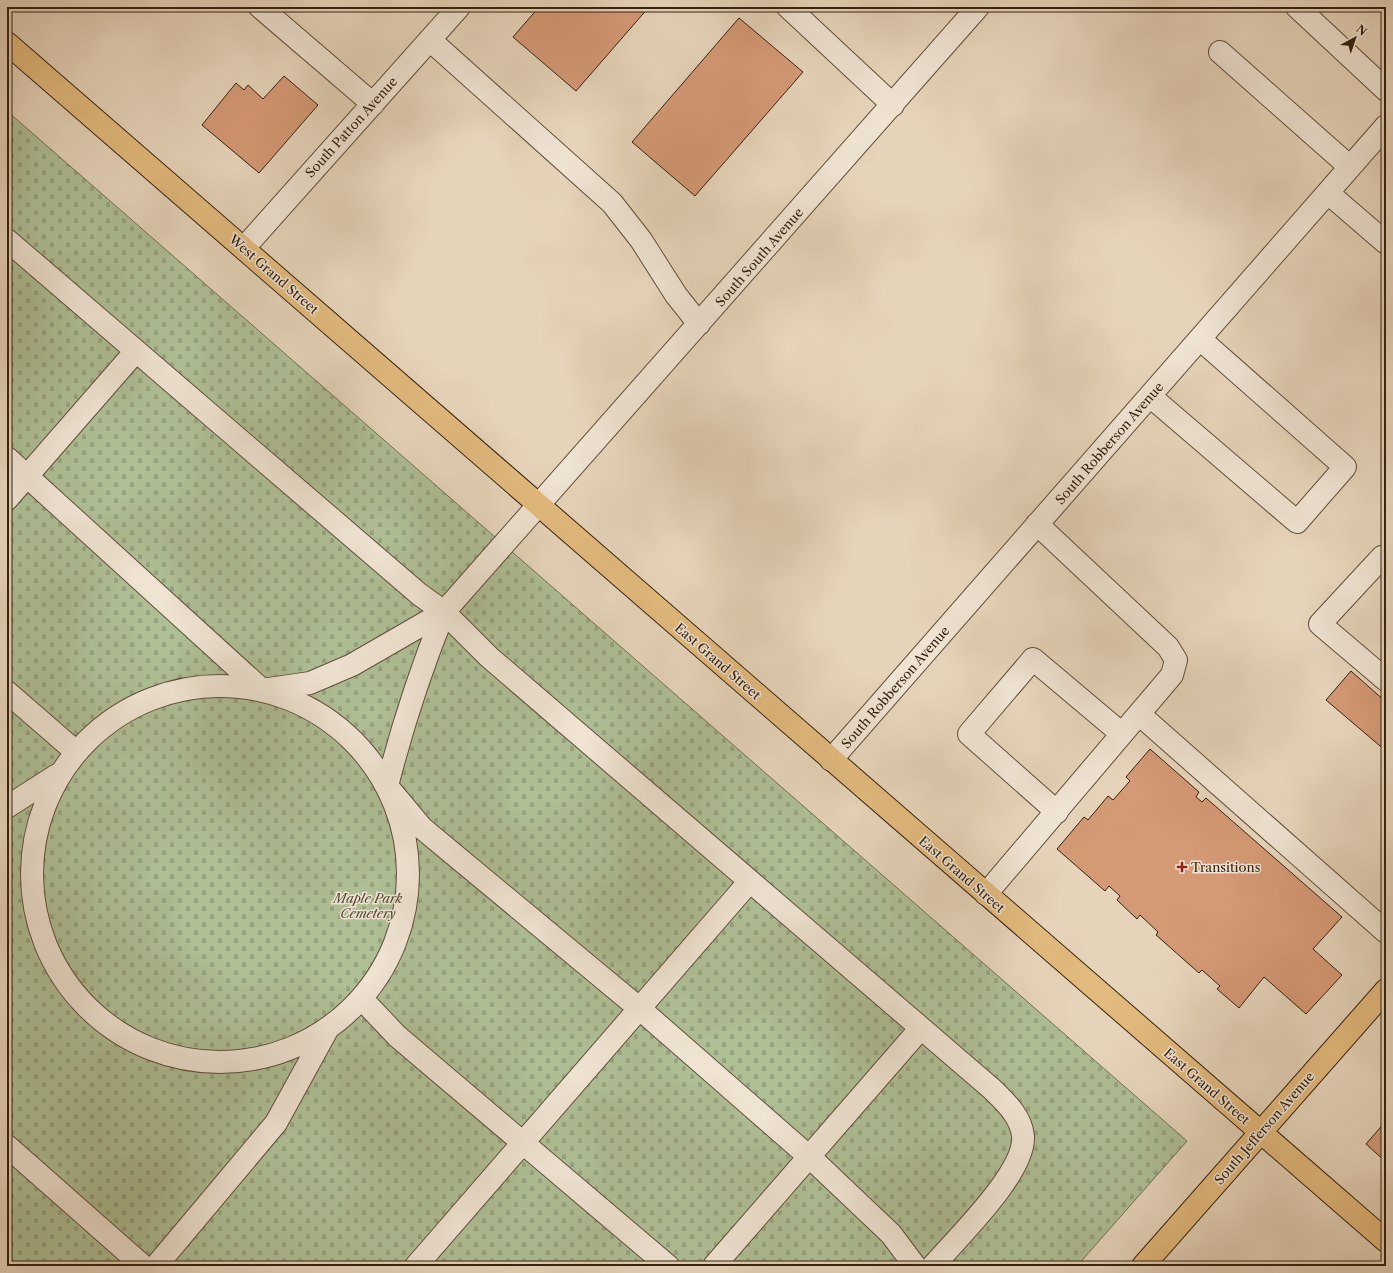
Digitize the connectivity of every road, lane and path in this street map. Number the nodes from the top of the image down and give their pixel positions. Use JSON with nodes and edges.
{"nodes":[{"id":1,"x":260,"y":7,"type":"edge"},
{"id":2,"x":459,"y":7,"type":"edge"},
{"id":3,"x":788,"y":7,"type":"edge"},
{"id":4,"x":978,"y":7,"type":"edge"},
{"id":5,"x":1297,"y":7,"type":"edge"},
{"id":6,"x":430,"y":40,"type":"junction"},
{"id":7,"x":7,"y":43,"type":"edge"},
{"id":8,"x":1220,"y":52,"type":"dead end"},
{"id":9,"x":1386,"y":90,"type":"edge"},
{"id":10,"x":373,"y":104,"type":"junction"},
{"id":11,"x":893,"y":104,"type":"junction"},
{"id":12,"x":1386,"y":126,"type":"edge"},
{"id":13,"x":1350,"y":167,"type":"junction"},
{"id":14,"x":1328,"y":193,"type":"junction"},
{"id":15,"x":7,"y":240,"type":"edge"},
{"id":16,"x":1386,"y":243,"type":"edge"},
{"id":17,"x":244,"y":248,"type":"junction"},
{"id":18,"x":699,"y":324,"type":"junction"},
{"id":19,"x":1200,"y":339,"type":"junction"},
{"id":20,"x":136,"y":351,"type":"junction"},
{"id":21,"x":1150,"y":396,"type":"junction"},
{"id":22,"x":7,"y":458,"type":"edge"},
{"id":23,"x":27,"y":476,"type":"junction"},
{"id":24,"x":7,"y":500,"type":"edge"},
{"id":25,"x":539,"y":507,"type":"junction"},
{"id":26,"x":1038,"y":524,"type":"junction"},
{"id":27,"x":1382,"y":557,"type":"dead end"},
{"id":28,"x":444,"y":612,"type":"junction"},
{"id":29,"x":1386,"y":680,"type":"edge"},
{"id":30,"x":262,"y":690,"type":"junction"},
{"id":31,"x":7,"y":692,"type":"edge"},
{"id":32,"x":1139,"y":714,"type":"junction"},
{"id":33,"x":1122,"y":734,"type":"junction"},
{"id":34,"x":75,"y":751,"type":"junction"},
{"id":35,"x":831,"y":760,"type":"junction"},
{"id":36,"x":58,"y":775,"type":"junction"},
{"id":37,"x":387,"y":786,"type":"junction"},
{"id":38,"x":7,"y":807,"type":"edge"},
{"id":39,"x":1057,"y":812,"type":"junction"},
{"id":40,"x":750,"y":882,"type":"junction"},
{"id":41,"x":986,"y":894,"type":"junction"},
{"id":42,"x":1386,"y":932,"type":"edge"},
{"id":43,"x":1386,"y":990,"type":"edge"},
{"id":44,"x":362,"y":999,"type":"junction"},
{"id":45,"x":640,"y":1009,"type":"junction"},
{"id":46,"x":921,"y":1028,"type":"junction"},
{"id":47,"x":327,"y":1030,"type":"junction"},
{"id":48,"x":1261,"y":1132,"type":"junction"},
{"id":49,"x":523,"y":1142,"type":"junction"},
{"id":50,"x":7,"y":1146,"type":"edge"},
{"id":51,"x":809,"y":1157,"type":"junction"},
{"id":52,"x":1386,"y":1241,"type":"edge"},
{"id":53,"x":143,"y":1266,"type":"edge"},
{"id":54,"x":156,"y":1266,"type":"edge"},
{"id":55,"x":416,"y":1266,"type":"edge"},
{"id":56,"x":668,"y":1266,"type":"edge"},
{"id":57,"x":714,"y":1266,"type":"edge"},
{"id":58,"x":915,"y":1266,"type":"edge"},
{"id":59,"x":933,"y":1266,"type":"edge"},
{"id":60,"x":1143,"y":1266,"type":"edge"}],
"edges":[{"from":1,"to":10,"type":"street"},
{"from":2,"to":6,"type":"street","name":"South Patton Avenue"},
{"from":3,"to":11,"type":"street"},
{"from":4,"to":11,"type":"street","name":"South South Avenue"},
{"from":5,"to":9,"type":"street"},
{"from":6,"to":10,"type":"street","name":"South Patton Avenue"},
{"from":6,"to":18,"type":"street"},
{"from":7,"to":17,"type":"main road","name":"West Grand Street"},
{"from":8,"to":13,"type":"street"},
{"from":10,"to":17,"type":"street","name":"South Patton Avenue"},
{"from":11,"to":18,"type":"street","name":"South South Avenue"},
{"from":12,"to":13,"type":"street","name":"South Robberson Avenue"},
{"from":13,"to":14,"type":"street","name":"South Robberson Avenue"},
{"from":14,"to":16,"type":"street"},
{"from":14,"to":19,"type":"street","name":"South Robberson Avenue"},
{"from":15,"to":20,"type":"street"},
{"from":17,"to":25,"type":"main road","name":"West Grand Street"},
{"from":18,"to":25,"type":"street","name":"South South Avenue"},
{"from":19,"to":21,"type":"street","name":"South Robberson Avenue"},
{"from":19,"to":21,"type":"street"},
{"from":20,"to":23,"type":"street"},
{"from":20,"to":28,"type":"street"},
{"from":21,"to":26,"type":"street","name":"South Robberson Avenue"},
{"from":22,"to":23,"type":"street"},
{"from":23,"to":24,"type":"street"},
{"from":23,"to":30,"type":"street"},
{"from":25,"to":28,"type":"street","name":"South South Avenue"},
{"from":25,"to":35,"type":"main road","name":"East Grand Street"},
{"from":26,"to":32,"type":"street"},
{"from":26,"to":35,"type":"street","name":"South Robberson Avenue"},
{"from":27,"to":29,"type":"street"},
{"from":28,"to":30,"type":"street"},
{"from":28,"to":37,"type":"street"},
{"from":28,"to":40,"type":"street"},
{"from":30,"to":34,"type":"street"},
{"from":30,"to":37,"type":"street"},
{"from":31,"to":34,"type":"street"},
{"from":32,"to":33,"type":"street"},
{"from":32,"to":42,"type":"street"},
{"from":33,"to":39,"type":"street"},
{"from":33,"to":39,"type":"street"},
{"from":34,"to":36,"type":"street"},
{"from":35,"to":41,"type":"main road","name":"East Grand Street"},
{"from":36,"to":38,"type":"street"},
{"from":36,"to":47,"type":"street"},
{"from":37,"to":44,"type":"street"},
{"from":37,"to":45,"type":"street"},
{"from":39,"to":41,"type":"street"},
{"from":40,"to":45,"type":"street"},
{"from":40,"to":46,"type":"street"},
{"from":41,"to":48,"type":"main road","name":"East Grand Street"},
{"from":43,"to":48,"type":"main road","name":"South Jefferson Avenue"},
{"from":44,"to":47,"type":"street"},
{"from":44,"to":49,"type":"street"},
{"from":45,"to":49,"type":"street"},
{"from":45,"to":51,"type":"street"},
{"from":46,"to":51,"type":"street"},
{"from":46,"to":59,"type":"street"},
{"from":47,"to":54,"type":"street"},
{"from":48,"to":52,"type":"main road","name":"East Grand Street"},
{"from":48,"to":60,"type":"main road","name":"South Jefferson Avenue"},
{"from":49,"to":55,"type":"street"},
{"from":49,"to":56,"type":"street"},
{"from":50,"to":53,"type":"street"},
{"from":51,"to":57,"type":"street"},
{"from":51,"to":58,"type":"street"}]}
